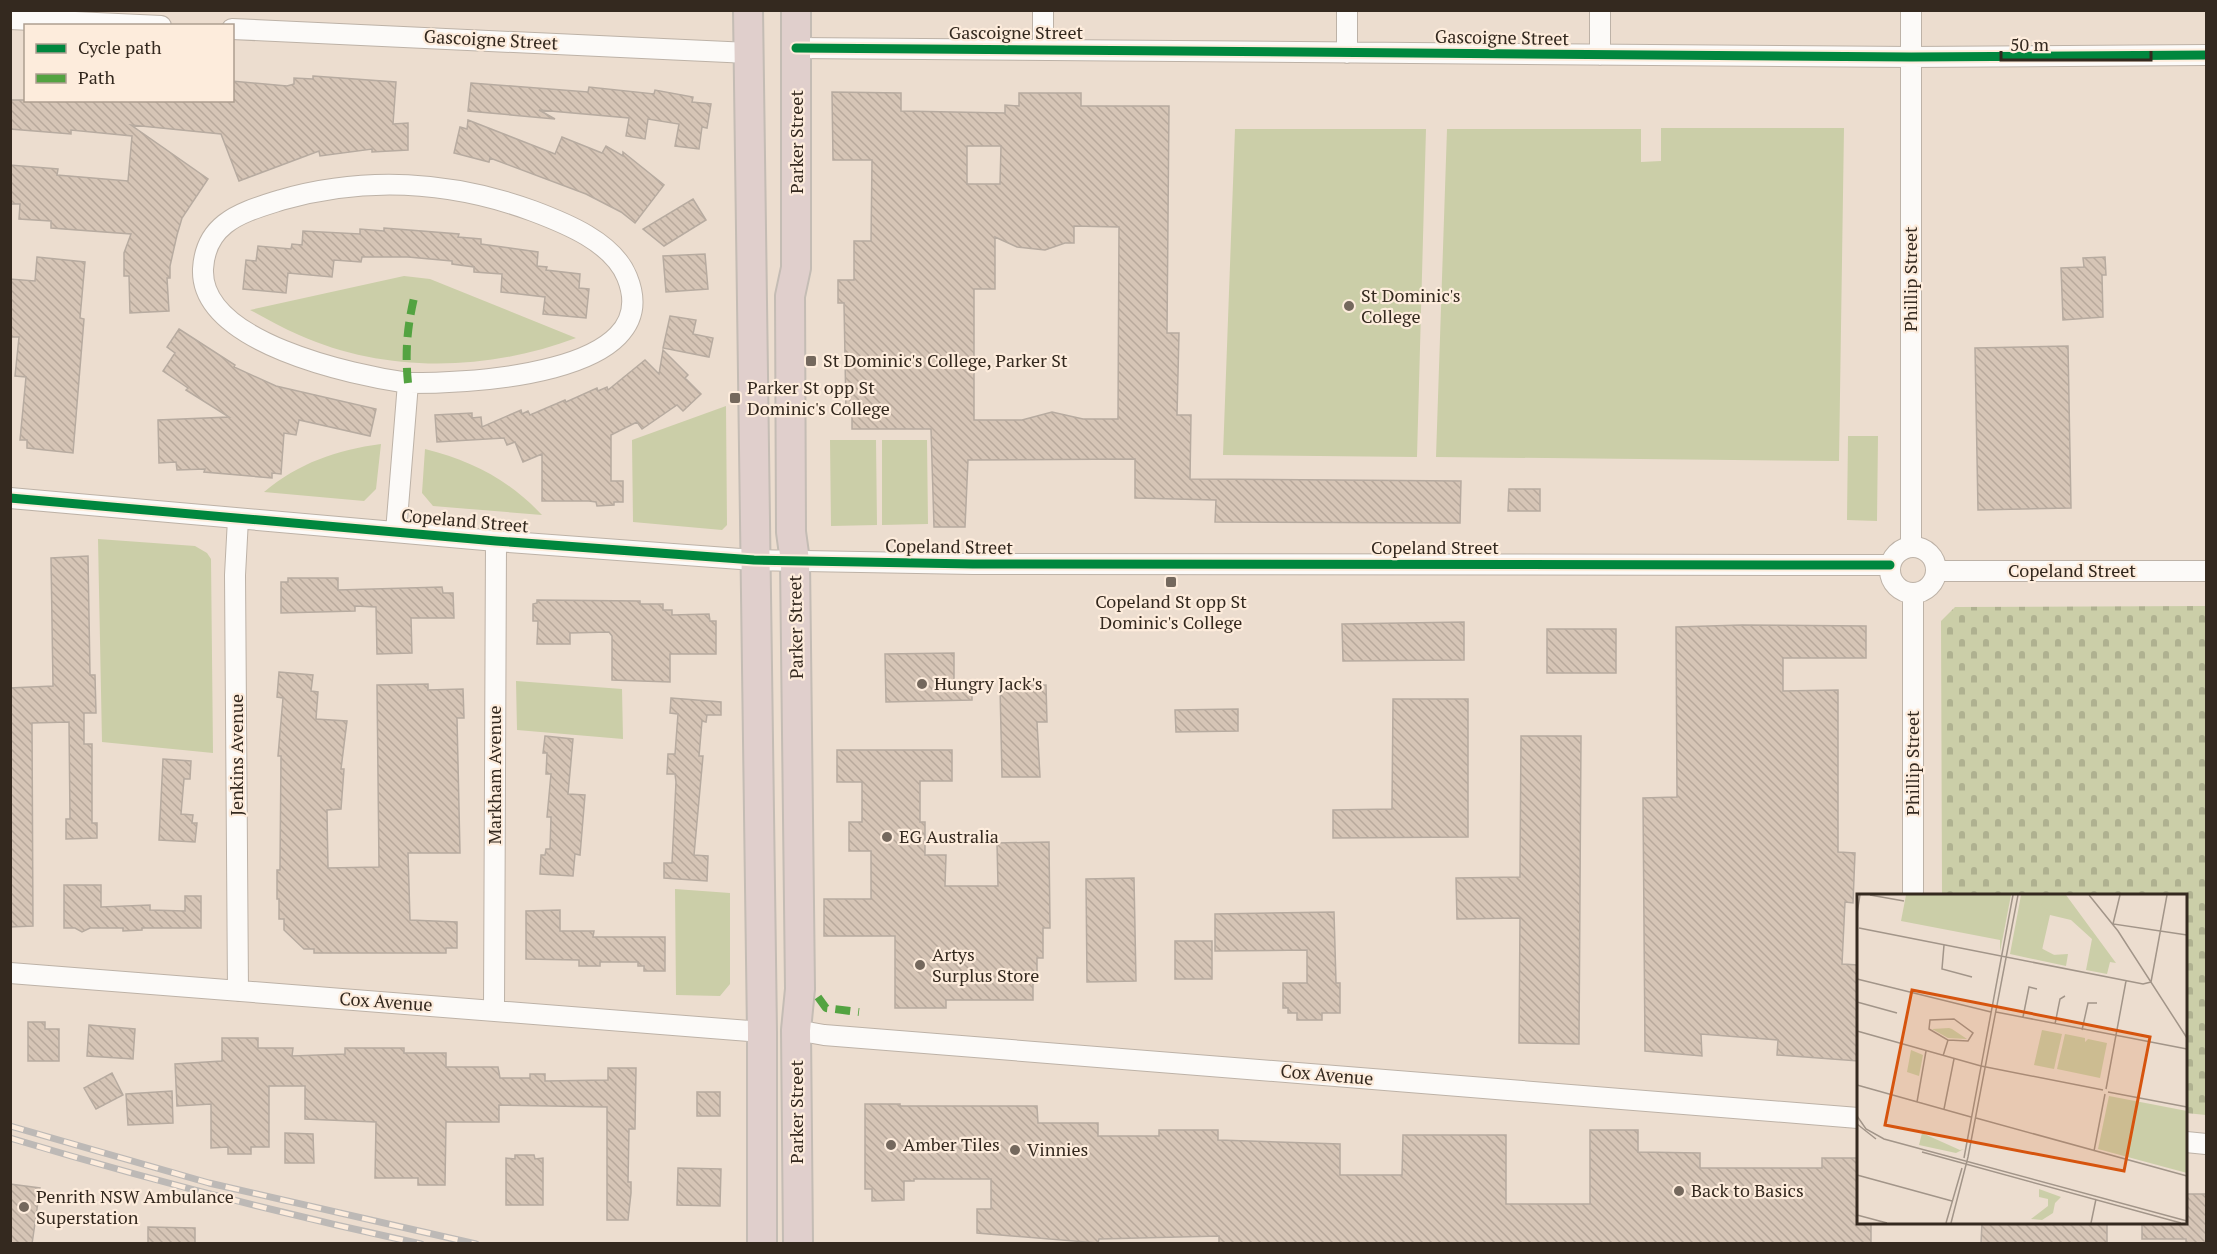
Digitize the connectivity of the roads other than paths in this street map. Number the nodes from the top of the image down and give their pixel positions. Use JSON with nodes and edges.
{"nodes":[{"id":1,"x":748,"y":10,"type":"edge"},
{"id":2,"x":796,"y":10,"type":"edge"},
{"id":3,"x":1043,"y":10,"type":"edge"},
{"id":4,"x":1347,"y":10,"type":"edge"},
{"id":5,"x":1600,"y":10,"type":"edge"},
{"id":6,"x":1911,"y":10,"type":"edge"},
{"id":7,"x":10,"y":19,"type":"edge"},
{"id":8,"x":118,"y":24,"type":"edge"},
{"id":9,"x":234,"y":29,"type":"edge"},
{"id":10,"x":796,"y":48,"type":"junction"},
{"id":11,"x":1043,"y":50,"type":"junction"},
{"id":12,"x":749,"y":53,"type":"junction"},
{"id":13,"x":1347,"y":53,"type":"junction"},
{"id":14,"x":1600,"y":55,"type":"junction"},
{"id":15,"x":2206,"y":55,"type":"edge"},
{"id":16,"x":1911,"y":57,"type":"junction"},
{"id":17,"x":408,"y":383,"type":"junction"},
{"id":18,"x":10,"y":498,"type":"edge"},
{"id":19,"x":238,"y":519,"type":"junction"},
{"id":20,"x":396,"y":532,"type":"junction"},
{"id":21,"x":496,"y":541,"type":"junction"},
{"id":22,"x":1911,"y":547,"type":"junction"},
{"id":23,"x":754,"y":560,"type":"junction"},
{"id":24,"x":795,"y":561,"type":"junction"},
{"id":25,"x":1890,"y":565,"type":"junction"},
{"id":26,"x":1937,"y":571,"type":"junction"},
{"id":27,"x":2206,"y":571,"type":"edge"},
{"id":28,"x":1913,"y":594,"type":"junction"},
{"id":29,"x":1913,"y":894,"type":"edge"},
{"id":30,"x":10,"y":973,"type":"edge"},
{"id":31,"x":238,"y":992,"type":"junction"},
{"id":32,"x":494,"y":1009,"type":"junction"},
{"id":33,"x":796,"y":1030,"type":"junction"},
{"id":34,"x":762,"y":1032,"type":"junction"},
{"id":35,"x":1857,"y":1118,"type":"edge"},
{"id":36,"x":2187,"y":1142,"type":"edge"},
{"id":37,"x":2206,"y":1144,"type":"edge"},
{"id":38,"x":762,"y":1244,"type":"edge"},
{"id":39,"x":798,"y":1244,"type":"edge"}],
"edges":[{"from":1,"to":12,"type":"highway","name":"Parker Street"},
{"from":2,"to":10,"type":"highway","name":"Parker Street"},
{"from":3,"to":11,"type":"street"},
{"from":4,"to":13,"type":"street"},
{"from":5,"to":14,"type":"street"},
{"from":6,"to":16,"type":"street","name":"Phillip Street"},
{"from":7,"to":8,"type":"street"},
{"from":9,"to":12,"type":"street","name":"Gascoigne Street"},
{"from":10,"to":11,"type":"street","name":"Gascoigne Street"},
{"from":10,"to":24,"type":"highway","name":"Parker Street"},
{"from":11,"to":13,"type":"street","name":"Gascoigne Street"},
{"from":12,"to":23,"type":"highway","name":"Parker Street"},
{"from":13,"to":14,"type":"street","name":"Gascoigne Street"},
{"from":14,"to":16,"type":"street","name":"Gascoigne Street"},
{"from":15,"to":16,"type":"street","name":"Gascoigne Street"},
{"from":16,"to":22,"type":"street","name":"Phillip Street"},
{"from":17,"to":17,"type":"street"},
{"from":17,"to":20,"type":"street"},
{"from":18,"to":19,"type":"street","name":"Copeland Street"},
{"from":19,"to":20,"type":"street","name":"Copeland Street"},
{"from":19,"to":31,"type":"street","name":"Jenkins Avenue"},
{"from":20,"to":21,"type":"street","name":"Copeland Street"},
{"from":21,"to":23,"type":"street","name":"Copeland Street"},
{"from":21,"to":32,"type":"street","name":"Markham Avenue"},
{"from":22,"to":25,"type":"street"},
{"from":22,"to":26,"type":"street"},
{"from":23,"to":24,"type":"street","name":"Copeland Street"},
{"from":23,"to":34,"type":"highway","name":"Parker Street"},
{"from":24,"to":25,"type":"street","name":"Copeland Street"},
{"from":24,"to":33,"type":"highway","name":"Parker Street"},
{"from":25,"to":28,"type":"street"},
{"from":26,"to":27,"type":"street","name":"Copeland Street"},
{"from":26,"to":28,"type":"street"},
{"from":28,"to":29,"type":"street","name":"Phillip Street"},
{"from":30,"to":31,"type":"street","name":"Cox Avenue"},
{"from":31,"to":32,"type":"street","name":"Cox Avenue"},
{"from":32,"to":34,"type":"street","name":"Cox Avenue"},
{"from":33,"to":35,"type":"street","name":"Cox Avenue"},
{"from":33,"to":39,"type":"highway","name":"Parker Street"},
{"from":34,"to":38,"type":"highway","name":"Parker Street"},
{"from":36,"to":37,"type":"street"}]}
